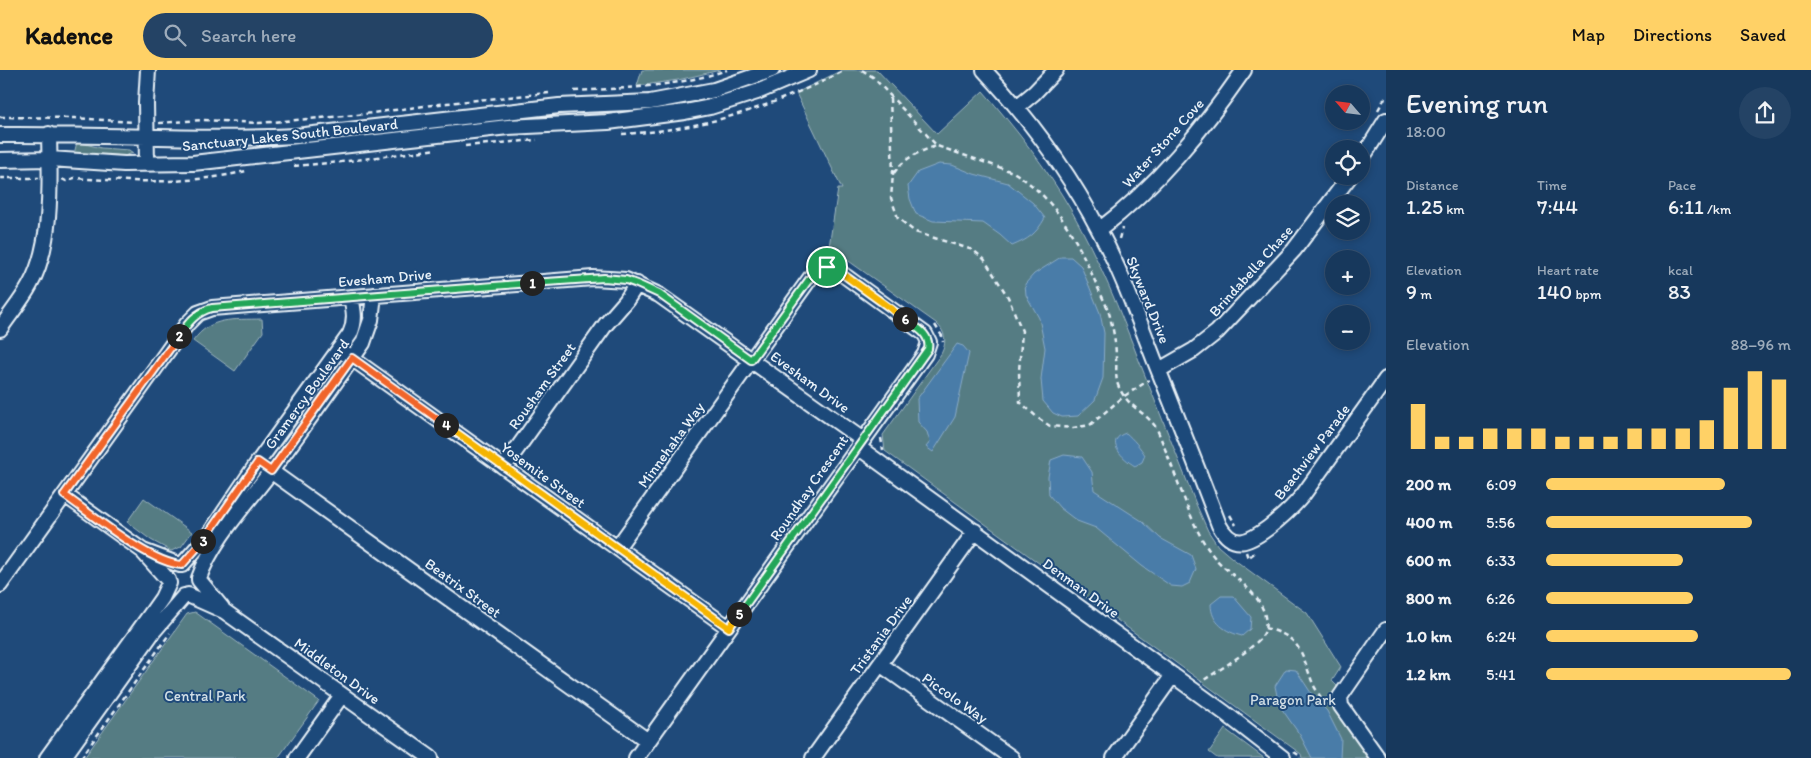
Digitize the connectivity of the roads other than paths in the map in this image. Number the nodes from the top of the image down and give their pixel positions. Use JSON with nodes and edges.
{"nodes":[{"id":1,"x":148,"y":70,"type":"edge"},
{"id":2,"x":772,"y":70,"type":"edge"},
{"id":3,"x":810,"y":70,"type":"edge"},
{"id":4,"x":984,"y":70,"type":"edge"},
{"id":5,"x":1056,"y":70,"type":"edge"},
{"id":6,"x":1244,"y":70,"type":"edge"},
{"id":7,"x":582,"y":104,"type":"junction"},
{"id":8,"x":1017,"y":107,"type":"junction"},
{"id":9,"x":1386,"y":120,"type":"edge"},
{"id":10,"x":582,"y":124,"type":"junction"},
{"id":11,"x":0,"y":134,"type":"edge"},
{"id":12,"x":49,"y":134,"type":"junction"},
{"id":13,"x":146,"y":138,"type":"junction"},
{"id":14,"x":1370,"y":146,"type":"edge"},
{"id":15,"x":50,"y":159,"type":"junction"},
{"id":16,"x":0,"y":160,"type":"edge"},
{"id":17,"x":148,"y":164,"type":"junction"},
{"id":18,"x":1343,"y":185,"type":"edge"},
{"id":19,"x":1099,"y":230,"type":"junction"},
{"id":20,"x":632,"y":282,"type":"junction"},
{"id":21,"x":374,"y":295,"type":"junction"},
{"id":22,"x":351,"y":297,"type":"junction"},
{"id":23,"x":0,"y":329,"type":"edge"},
{"id":24,"x":339,"y":349,"type":"junction"},
{"id":25,"x":352,"y":358,"type":"junction"},
{"id":26,"x":751,"y":360,"type":"junction"},
{"id":27,"x":1159,"y":370,"type":"junction"},
{"id":28,"x":1386,"y":379,"type":"edge"},
{"id":29,"x":860,"y":444,"type":"junction"},
{"id":30,"x":258,"y":462,"type":"junction"},
{"id":31,"x":504,"y":467,"type":"junction"},
{"id":32,"x":271,"y":471,"type":"junction"},
{"id":33,"x":64,"y":495,"type":"junction"},
{"id":34,"x":975,"y":531,"type":"junction"},
{"id":35,"x":1257,"y":536,"type":"joint"},
{"id":36,"x":617,"y":548,"type":"junction"},
{"id":37,"x":143,"y":551,"type":"junction"},
{"id":38,"x":181,"y":565,"type":"junction"},
{"id":39,"x":199,"y":579,"type":"junction"},
{"id":40,"x":169,"y":582,"type":"junction"},
{"id":41,"x":0,"y":585,"type":"edge"},
{"id":42,"x":186,"y":596,"type":"junction"},
{"id":43,"x":224,"y":611,"type":"junction"},
{"id":44,"x":729,"y":628,"type":"junction"},
{"id":45,"x":1386,"y":630,"type":"edge"},
{"id":46,"x":880,"y":664,"type":"junction"},
{"id":47,"x":1173,"y":675,"type":"junction"},
{"id":48,"x":342,"y":695,"type":"junction"},
{"id":49,"x":648,"y":741,"type":"junction"},
{"id":50,"x":1287,"y":753,"type":"edge"},
{"id":51,"x":48,"y":758,"type":"edge"},
{"id":52,"x":63,"y":758,"type":"edge"},
{"id":53,"x":297,"y":758,"type":"edge"},
{"id":54,"x":431,"y":758,"type":"edge"},
{"id":55,"x":636,"y":758,"type":"edge"},
{"id":56,"x":813,"y":758,"type":"edge"},
{"id":57,"x":1012,"y":758,"type":"edge"},
{"id":58,"x":1114,"y":758,"type":"edge"},
{"id":59,"x":1378,"y":758,"type":"edge"}],
"edges":[{"from":1,"to":13,"type":"street"},
{"from":2,"to":7,"type":"street","name":"Sanctuary Lakes South Boulevard"},
{"from":3,"to":10,"type":"street","name":"Sanctuary Lakes South Boulevard"},
{"from":4,"to":8,"type":"street","name":"Skyward Drive"},
{"from":5,"to":8,"type":"street"},
{"from":6,"to":19,"type":"street","name":"Water Stone Cove"},
{"from":7,"to":10,"type":"street"},
{"from":7,"to":13,"type":"street","name":"Sanctuary Lakes South Boulevard"},
{"from":8,"to":19,"type":"street","name":"Skyward Drive"},
{"from":9,"to":14,"type":"street"},
{"from":10,"to":17,"type":"street","name":"Sanctuary Lakes South Boulevard"},
{"from":11,"to":12,"type":"street","name":"Sanctuary Lakes South Boulevard"},
{"from":12,"to":13,"type":"street","name":"Sanctuary Lakes South Boulevard"},
{"from":12,"to":15,"type":"street"},
{"from":13,"to":17,"type":"street"},
{"from":15,"to":16,"type":"street","name":"Sanctuary Lakes South Boulevard"},
{"from":15,"to":17,"type":"street","name":"Sanctuary Lakes South Boulevard"},
{"from":15,"to":23,"type":"street"},
{"from":18,"to":27,"type":"street","name":"Brindabella Chase"},
{"from":19,"to":27,"type":"street","name":"Skyward Drive"},
{"from":20,"to":21,"type":"street","name":"Evesham Drive"},
{"from":20,"to":26,"type":"street","name":"Evesham Drive"},
{"from":20,"to":31,"type":"street","name":"Rousham Street"},
{"from":21,"to":22,"type":"street","name":"Evesham Drive"},
{"from":21,"to":25,"type":"street","name":"Gramercy Boulevard"},
{"from":22,"to":24,"type":"street","name":"Gramercy Boulevard"},
{"from":22,"to":33,"type":"street","name":"Evesham Drive"},
{"from":24,"to":25,"type":"street","name":"Yosemite Street"},
{"from":24,"to":30,"type":"street","name":"Gramercy Boulevard"},
{"from":25,"to":31,"type":"street","name":"Yosemite Street"},
{"from":25,"to":32,"type":"street","name":"Gramercy Boulevard"},
{"from":26,"to":29,"type":"street","name":"Evesham Drive"},
{"from":26,"to":29,"type":"street","name":"Roundhay Crescent"},
{"from":26,"to":36,"type":"street","name":"Minnehaha Way"},
{"from":27,"to":35,"type":"street","name":"Skyward Drive"},
{"from":28,"to":35,"type":"street","name":"Beachview Parade"},
{"from":29,"to":34,"type":"street","name":"Denman Drive"},
{"from":29,"to":44,"type":"street","name":"Roundhay Crescent"},
{"from":30,"to":32,"type":"street","name":"Beatrix Street"},
{"from":30,"to":38,"type":"street","name":"Gramercy Boulevard"},
{"from":31,"to":36,"type":"street","name":"Yosemite Street"},
{"from":32,"to":39,"type":"street","name":"Gramercy Boulevard"},
{"from":32,"to":49,"type":"street","name":"Beatrix Street"},
{"from":33,"to":37,"type":"street"},
{"from":33,"to":41,"type":"street","name":"Evesham Drive"},
{"from":34,"to":46,"type":"street","name":"Tristania Drive"},
{"from":34,"to":47,"type":"street","name":"Denman Drive"},
{"from":36,"to":44,"type":"street","name":"Yosemite Street"},
{"from":37,"to":38,"type":"street"},
{"from":37,"to":40,"type":"street"},
{"from":38,"to":39,"type":"street"},
{"from":38,"to":40,"type":"street"},
{"from":39,"to":42,"type":"street"},
{"from":39,"to":43,"type":"street","name":"Middleton Drive"},
{"from":40,"to":42,"type":"street"},
{"from":40,"to":51,"type":"street"},
{"from":42,"to":43,"type":"street","name":"Middleton Drive"},
{"from":42,"to":52,"type":"street"},
{"from":43,"to":48,"type":"street","name":"Middleton Drive"},
{"from":44,"to":49,"type":"street","name":"Roundhay Crescent"},
{"from":45,"to":59,"type":"street"},
{"from":46,"to":56,"type":"street","name":"Tristania Drive"},
{"from":46,"to":57,"type":"street","name":"Piccolo Way"},
{"from":47,"to":50,"type":"street","name":"Denman Drive"},
{"from":47,"to":58,"type":"street"},
{"from":48,"to":53,"type":"street"},
{"from":48,"to":54,"type":"street","name":"Middleton Drive"},
{"from":49,"to":55,"type":"street","name":"Roundhay Crescent"}]}
